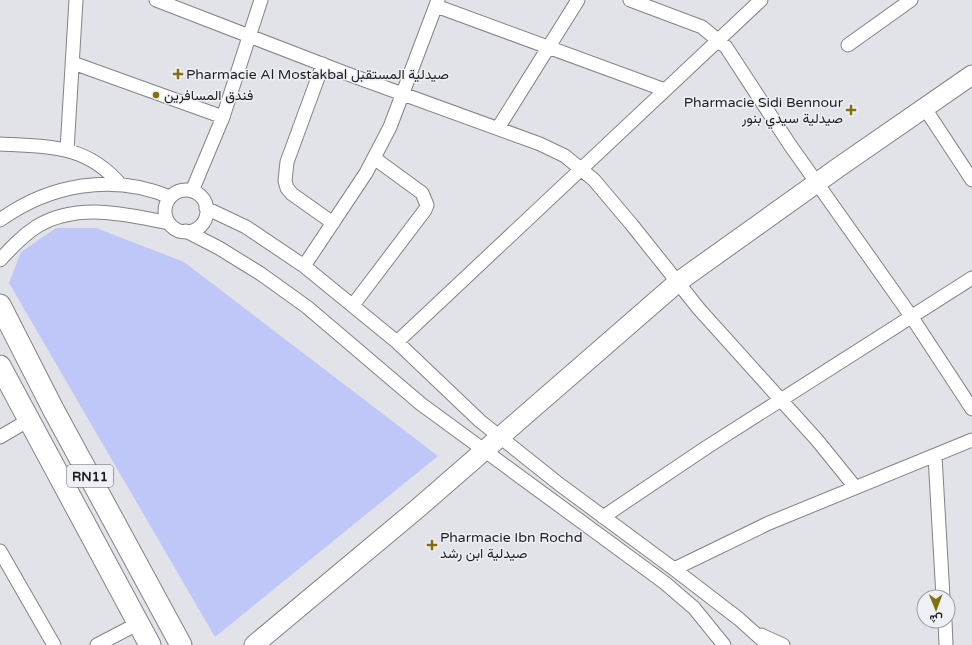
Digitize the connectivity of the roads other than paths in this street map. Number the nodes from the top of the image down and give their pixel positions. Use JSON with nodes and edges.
{"nodes":[{"id":1,"x":76,"y":0,"type":"edge"},
{"id":2,"x":156,"y":0,"type":"edge"},
{"id":3,"x":261,"y":0,"type":"edge"},
{"id":4,"x":578,"y":0,"type":"edge"},
{"id":5,"x":630,"y":0,"type":"edge"},
{"id":6,"x":761,"y":0,"type":"edge"},
{"id":7,"x":911,"y":0,"type":"edge"},
{"id":8,"x":437,"y":3,"type":"edge"},
{"id":9,"x":656,"y":4,"type":"edge"},
{"id":10,"x":249,"y":35,"type":"junction"},
{"id":11,"x":719,"y":40,"type":"junction"},
{"id":12,"x":848,"y":45,"type":"dead end"},
{"id":13,"x":547,"y":48,"type":"junction"},
{"id":14,"x":73,"y":63,"type":"junction"},
{"id":15,"x":323,"y":64,"type":"junction"},
{"id":16,"x":972,"y":75,"type":"edge"},
{"id":17,"x":665,"y":90,"type":"junction"},
{"id":18,"x":402,"y":94,"type":"junction"},
{"id":19,"x":924,"y":107,"type":"junction"},
{"id":20,"x":223,"y":117,"type":"junction"},
{"id":21,"x":498,"y":128,"type":"junction"},
{"id":22,"x":0,"y":144,"type":"edge"},
{"id":23,"x":67,"y":150,"type":"junction"},
{"id":24,"x":374,"y":158,"type":"junction"},
{"id":25,"x":581,"y":168,"type":"junction"},
{"id":26,"x":972,"y":180,"type":"edge"},
{"id":27,"x":816,"y":183,"type":"junction"},
{"id":28,"x":120,"y":184,"type":"junction"},
{"id":29,"x":192,"y":191,"type":"junction"},
{"id":30,"x":170,"y":197,"type":"junction"},
{"id":31,"x":206,"y":208,"type":"junction"},
{"id":32,"x":0,"y":220,"type":"edge"},
{"id":33,"x":169,"y":223,"type":"junction"},
{"id":34,"x":333,"y":223,"type":"junction"},
{"id":35,"x":186,"y":231,"type":"junction"},
{"id":36,"x":0,"y":260,"type":"edge"},
{"id":37,"x":304,"y":266,"type":"junction"},
{"id":38,"x":972,"y":278,"type":"edge"},
{"id":39,"x":678,"y":282,"type":"junction"},
{"id":40,"x":0,"y":305,"type":"edge"},
{"id":41,"x":353,"y":305,"type":"junction"},
{"id":42,"x":911,"y":316,"type":"junction"},
{"id":43,"x":397,"y":342,"type":"junction"},
{"id":44,"x":0,"y":366,"type":"edge"},
{"id":45,"x":780,"y":400,"type":"junction"},
{"id":46,"x":972,"y":409,"type":"edge"},
{"id":47,"x":29,"y":420,"type":"junction"},
{"id":48,"x":0,"y":437,"type":"edge"},
{"id":49,"x":500,"y":437,"type":"junction"},
{"id":50,"x":972,"y":440,"type":"edge"},
{"id":51,"x":485,"y":450,"type":"junction"},
{"id":52,"x":934,"y":456,"type":"junction"},
{"id":53,"x":855,"y":487,"type":"junction"},
{"id":54,"x":603,"y":517,"type":"junction"},
{"id":55,"x":0,"y":552,"type":"edge"},
{"id":56,"x":674,"y":569,"type":"junction"},
{"id":57,"x":942,"y":589,"type":"edge"},
{"id":58,"x":139,"y":623,"type":"junction"},
{"id":59,"x":945,"y":629,"type":"edge"},
{"id":60,"x":752,"y":630,"type":"junction"},
{"id":61,"x":54,"y":645,"type":"edge"},
{"id":62,"x":97,"y":645,"type":"edge"},
{"id":63,"x":150,"y":645,"type":"edge"},
{"id":64,"x":181,"y":645,"type":"edge"},
{"id":65,"x":254,"y":645,"type":"edge"},
{"id":66,"x":724,"y":645,"type":"edge"},
{"id":67,"x":768,"y":645,"type":"edge"},
{"id":68,"x":783,"y":645,"type":"edge"},
{"id":69,"x":946,"y":645,"type":"edge"}],
"edges":[{"from":1,"to":14,"type":"street"},
{"from":2,"to":10,"type":"street"},
{"from":3,"to":10,"type":"street"},
{"from":4,"to":13,"type":"street"},
{"from":5,"to":9,"type":"street"},
{"from":6,"to":11,"type":"street"},
{"from":7,"to":12,"type":"street"},
{"from":8,"to":13,"type":"street"},
{"from":8,"to":18,"type":"street"},
{"from":9,"to":11,"type":"street"},
{"from":10,"to":15,"type":"street"},
{"from":10,"to":20,"type":"street"},
{"from":11,"to":17,"type":"street"},
{"from":11,"to":27,"type":"street"},
{"from":13,"to":17,"type":"street"},
{"from":13,"to":21,"type":"street"},
{"from":14,"to":20,"type":"street"},
{"from":14,"to":23,"type":"street"},
{"from":15,"to":18,"type":"street"},
{"from":15,"to":34,"type":"street"},
{"from":16,"to":19,"type":"main road"},
{"from":17,"to":25,"type":"street"},
{"from":18,"to":21,"type":"street"},
{"from":18,"to":24,"type":"street"},
{"from":19,"to":26,"type":"street"},
{"from":19,"to":27,"type":"main road"},
{"from":20,"to":29,"type":"street"},
{"from":21,"to":25,"type":"street"},
{"from":22,"to":23,"type":"street"},
{"from":23,"to":28,"type":"street"},
{"from":24,"to":34,"type":"street"},
{"from":24,"to":41,"type":"street"},
{"from":25,"to":39,"type":"street"},
{"from":25,"to":43,"type":"street"},
{"from":27,"to":39,"type":"main road"},
{"from":27,"to":42,"type":"street"},
{"from":28,"to":30,"type":"street"},
{"from":28,"to":32,"type":"street"},
{"from":29,"to":30,"type":"street"},
{"from":29,"to":31,"type":"street"},
{"from":30,"to":33,"type":"street"},
{"from":31,"to":35,"type":"street"},
{"from":31,"to":37,"type":"street"},
{"from":33,"to":35,"type":"street"},
{"from":33,"to":36,"type":"street"},
{"from":34,"to":37,"type":"street"},
{"from":35,"to":51,"type":"street"},
{"from":37,"to":41,"type":"street"},
{"from":38,"to":42,"type":"street"},
{"from":39,"to":45,"type":"street"},
{"from":39,"to":49,"type":"main road"},
{"from":40,"to":64,"type":"main road","number":"RN11"},
{"from":41,"to":43,"type":"street"},
{"from":42,"to":45,"type":"street"},
{"from":42,"to":46,"type":"street"},
{"from":43,"to":49,"type":"street"},
{"from":44,"to":47,"type":"main road","number":"RN11"},
{"from":45,"to":53,"type":"street"},
{"from":45,"to":54,"type":"street"},
{"from":47,"to":48,"type":"street"},
{"from":47,"to":58,"type":"main road","number":"RN11"},
{"from":49,"to":51,"type":"main road"},
{"from":49,"to":54,"type":"street"},
{"from":50,"to":52,"type":"street"},
{"from":51,"to":65,"type":"main road"},
{"from":51,"to":66,"type":"street"},
{"from":52,"to":53,"type":"street"},
{"from":52,"to":57,"type":"street"},
{"from":53,"to":56,"type":"street"},
{"from":54,"to":56,"type":"street"},
{"from":55,"to":61,"type":"street"},
{"from":56,"to":60,"type":"street"},
{"from":58,"to":62,"type":"street"},
{"from":58,"to":63,"type":"main road","number":"RN11"},
{"from":59,"to":69,"type":"street"},
{"from":60,"to":67,"type":"street"},
{"from":60,"to":68,"type":"street"}]}
